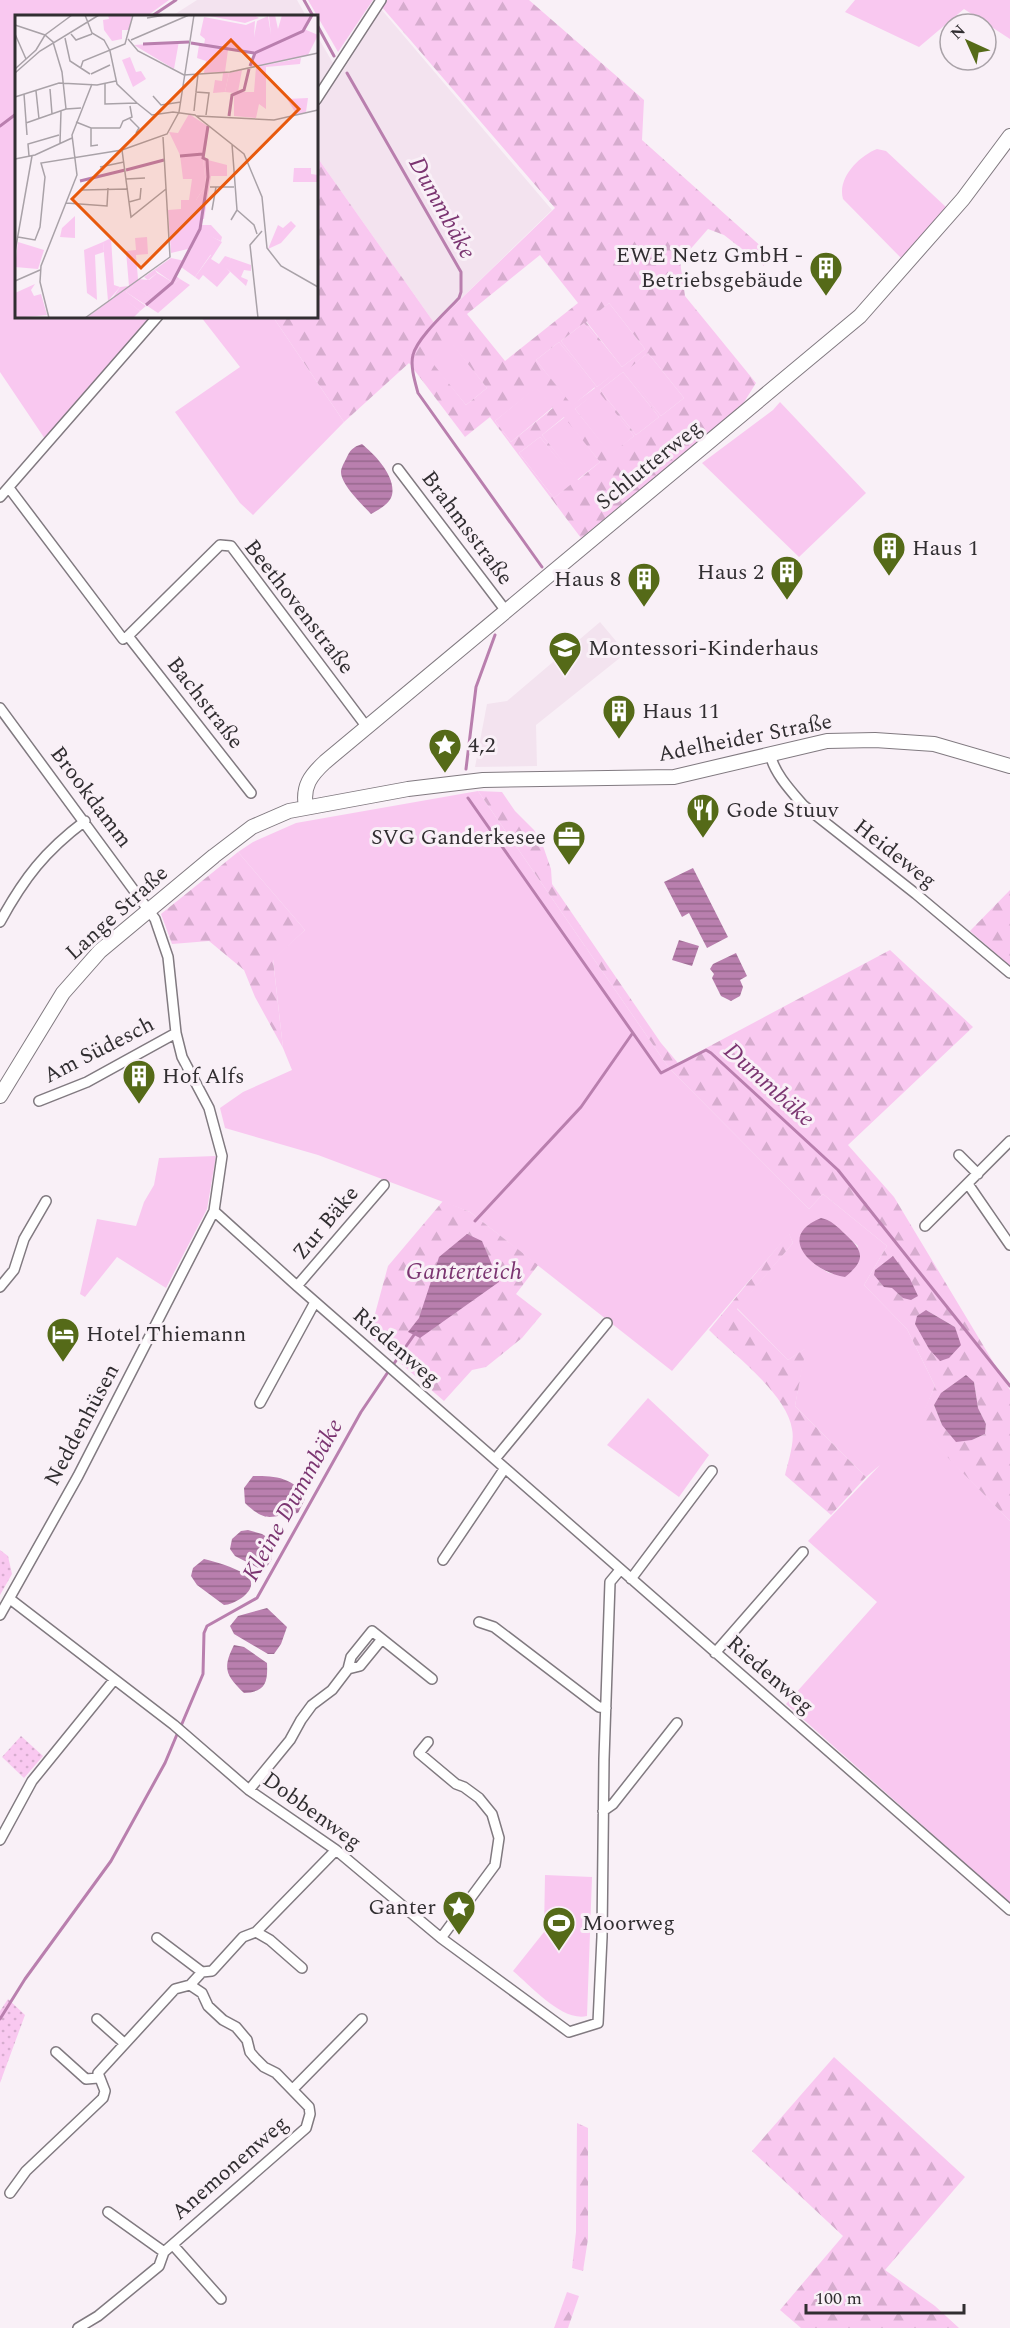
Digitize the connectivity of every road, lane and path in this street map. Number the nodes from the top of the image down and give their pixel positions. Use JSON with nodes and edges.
{"nodes":[{"id":1,"x":381,"y":0,"type":"edge"},
{"id":2,"x":318,"y":97,"type":"edge"},
{"id":3,"x":1010,"y":136,"type":"edge"},
{"id":4,"x":156,"y":318,"type":"edge"},
{"id":5,"x":398,"y":469,"type":"dead end"},
{"id":6,"x":9,"y":488,"type":"junction"},
{"id":7,"x":0,"y":497,"type":"edge"},
{"id":8,"x":506,"y":611,"type":"junction"},
{"id":9,"x":128,"y":636,"type":"junction"},
{"id":10,"x":0,"y":708,"type":"edge"},
{"id":11,"x":366,"y":726,"type":"junction"},
{"id":12,"x":770,"y":754,"type":"junction"},
{"id":13,"x":1010,"y":766,"type":"edge"},
{"id":14,"x":251,"y":794,"type":"dead end"},
{"id":15,"x":306,"y":807,"type":"junction"},
{"id":16,"x":85,"y":821,"type":"junction"},
{"id":17,"x":150,"y":909,"type":"junction"},
{"id":18,"x":0,"y":922,"type":"edge"},
{"id":19,"x":1010,"y":973,"type":"edge"},
{"id":20,"x":176,"y":1033,"type":"junction"},
{"id":21,"x":0,"y":1096,"type":"edge"},
{"id":22,"x":39,"y":1101,"type":"dead end"},
{"id":23,"x":1010,"y":1141,"type":"edge"},
{"id":24,"x":959,"y":1155,"type":"dead end"},
{"id":25,"x":978,"y":1174,"type":"junction"},
{"id":26,"x":968,"y":1184,"type":"junction"},
{"id":27,"x":384,"y":1185,"type":"dead end"},
{"id":28,"x":46,"y":1201,"type":"dead end"},
{"id":29,"x":214,"y":1211,"type":"junction"},
{"id":30,"x":925,"y":1226,"type":"dead end"},
{"id":31,"x":1010,"y":1245,"type":"edge"},
{"id":32,"x":0,"y":1287,"type":"edge"},
{"id":33,"x":297,"y":1287,"type":"junction"},
{"id":34,"x":315,"y":1302,"type":"junction"},
{"id":35,"x":607,"y":1323,"type":"dead end"},
{"id":36,"x":260,"y":1403,"type":"dead end"},
{"id":37,"x":495,"y":1459,"type":"junction"},
{"id":38,"x":505,"y":1468,"type":"junction"},
{"id":39,"x":712,"y":1471,"type":"dead end"},
{"id":40,"x":803,"y":1551,"type":"dead end"},
{"id":41,"x":443,"y":1560,"type":"dead end"},
{"id":42,"x":620,"y":1570,"type":"junction"},
{"id":43,"x":631,"y":1579,"type":"junction"},
{"id":44,"x":10,"y":1599,"type":"junction"},
{"id":45,"x":0,"y":1615,"type":"edge"},
{"id":46,"x":479,"y":1622,"type":"dead end"},
{"id":47,"x":715,"y":1653,"type":"junction"},
{"id":48,"x":432,"y":1678,"type":"dead end"},
{"id":49,"x":114,"y":1680,"type":"junction"},
{"id":50,"x":606,"y":1708,"type":"junction"},
{"id":51,"x":677,"y":1723,"type":"dead end"},
{"id":52,"x":428,"y":1742,"type":"dead end"},
{"id":53,"x":249,"y":1790,"type":"junction"},
{"id":54,"x":603,"y":1810,"type":"junction"},
{"id":55,"x":0,"y":1840,"type":"edge"},
{"id":56,"x":336,"y":1850,"type":"junction"},
{"id":57,"x":1010,"y":1910,"type":"edge"},
{"id":58,"x":256,"y":1932,"type":"junction"},
{"id":59,"x":157,"y":1938,"type":"dead end"},
{"id":60,"x":441,"y":1938,"type":"junction"},
{"id":61,"x":302,"y":1968,"type":"dead end"},
{"id":62,"x":202,"y":1972,"type":"junction"},
{"id":63,"x":190,"y":1985,"type":"junction"},
{"id":64,"x":96,"y":2019,"type":"dead end"},
{"id":65,"x":363,"y":2019,"type":"dead end"},
{"id":66,"x":124,"y":2043,"type":"junction"},
{"id":67,"x":56,"y":2052,"type":"dead end"},
{"id":68,"x":99,"y":2078,"type":"junction"},
{"id":69,"x":293,"y":2089,"type":"junction"},
{"id":70,"x":10,"y":2193,"type":"dead end"},
{"id":71,"x":108,"y":2212,"type":"dead end"},
{"id":72,"x":173,"y":2245,"type":"junction"},
{"id":73,"x":164,"y":2252,"type":"junction"},
{"id":74,"x":221,"y":2300,"type":"dead end"},
{"id":75,"x":79,"y":2328,"type":"edge"}],
"edges":[{"from":1,"to":2,"type":"street"},
{"from":3,"to":8,"type":"street","name":"Schlutterweg"},
{"from":4,"to":6,"type":"street"},
{"from":5,"to":8,"type":"street","name":"Brahmsstraße"},
{"from":6,"to":7,"type":"street"},
{"from":6,"to":9,"type":"street"},
{"from":8,"to":11,"type":"street","name":"Schlutterweg"},
{"from":9,"to":11,"type":"street","name":"Beethovenstraße"},
{"from":9,"to":14,"type":"street","name":"Bachstraße"},
{"from":10,"to":16,"type":"street","name":"Brookdamm"},
{"from":11,"to":15,"type":"street","name":"Schlutterweg"},
{"from":12,"to":13,"type":"street","name":"Adelheider Straße"},
{"from":12,"to":15,"type":"street","name":"Adelheider Straße"},
{"from":12,"to":19,"type":"street","name":"Heideweg"},
{"from":15,"to":17,"type":"street","name":"Lange Straße"},
{"from":16,"to":17,"type":"street","name":"Brookdamm"},
{"from":16,"to":18,"type":"street"},
{"from":17,"to":20,"type":"street","name":"Neddenhüsen"},
{"from":17,"to":21,"type":"street","name":"Lange Straße"},
{"from":20,"to":22,"type":"street","name":"Am Südesch"},
{"from":20,"to":29,"type":"street","name":"Neddenhüsen"},
{"from":23,"to":25,"type":"street"},
{"from":24,"to":25,"type":"street"},
{"from":25,"to":26,"type":"street"},
{"from":26,"to":30,"type":"street"},
{"from":26,"to":31,"type":"street"},
{"from":27,"to":33,"type":"street","name":"Zur Bäke"},
{"from":28,"to":32,"type":"street"},
{"from":29,"to":33,"type":"street","name":"Riedenweg"},
{"from":29,"to":44,"type":"street","name":"Neddenhüsen"},
{"from":33,"to":34,"type":"street","name":"Riedenweg"},
{"from":34,"to":36,"type":"street"},
{"from":34,"to":37,"type":"street","name":"Riedenweg"},
{"from":35,"to":37,"type":"street"},
{"from":37,"to":38,"type":"street","name":"Riedenweg"},
{"from":38,"to":41,"type":"street"},
{"from":38,"to":42,"type":"street","name":"Riedenweg"},
{"from":39,"to":43,"type":"street"},
{"from":40,"to":47,"type":"street"},
{"from":42,"to":43,"type":"street","name":"Riedenweg"},
{"from":42,"to":50,"type":"street"},
{"from":43,"to":47,"type":"street","name":"Riedenweg"},
{"from":44,"to":45,"type":"street","name":"Neddenhüsen"},
{"from":44,"to":49,"type":"street","name":"Dobbenweg"},
{"from":46,"to":50,"type":"street"},
{"from":47,"to":57,"type":"street","name":"Riedenweg"},
{"from":48,"to":53,"type":"street"},
{"from":49,"to":53,"type":"street","name":"Dobbenweg"},
{"from":49,"to":55,"type":"street"},
{"from":50,"to":54,"type":"street"},
{"from":51,"to":54,"type":"street"},
{"from":52,"to":60,"type":"street"},
{"from":53,"to":56,"type":"street","name":"Dobbenweg"},
{"from":54,"to":60,"type":"street","name":"Dobbenweg"},
{"from":56,"to":58,"type":"street"},
{"from":56,"to":60,"type":"street","name":"Dobbenweg"},
{"from":58,"to":61,"type":"street"},
{"from":58,"to":62,"type":"street"},
{"from":59,"to":62,"type":"street"},
{"from":62,"to":63,"type":"street"},
{"from":63,"to":66,"type":"street"},
{"from":63,"to":69,"type":"street","name":"Anemonenweg"},
{"from":64,"to":66,"type":"street"},
{"from":65,"to":69,"type":"street","name":"Anemonenweg"},
{"from":66,"to":68,"type":"street"},
{"from":67,"to":68,"type":"street"},
{"from":68,"to":70,"type":"street"},
{"from":69,"to":72,"type":"street","name":"Anemonenweg"},
{"from":71,"to":73,"type":"street","name":"Anemonenweg"},
{"from":72,"to":73,"type":"street","name":"Anemonenweg"},
{"from":72,"to":74,"type":"street","name":"Anemonenweg"},
{"from":73,"to":75,"type":"street","name":"Anemonenweg"}]}
